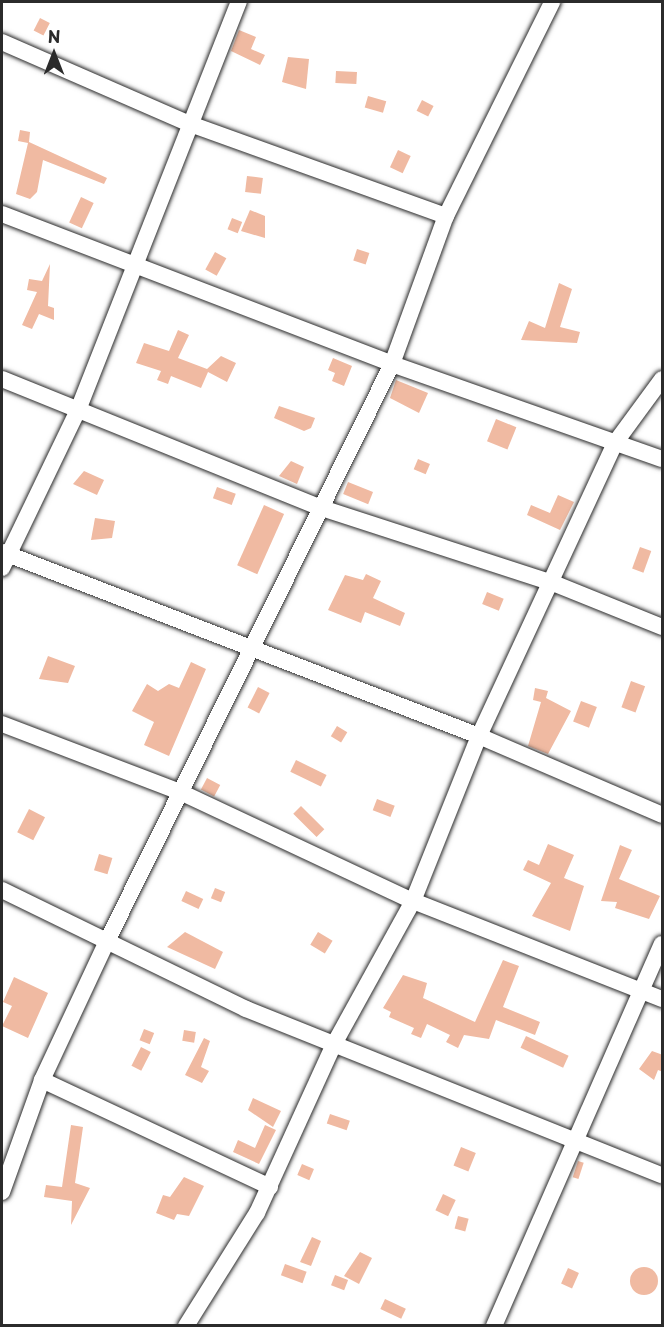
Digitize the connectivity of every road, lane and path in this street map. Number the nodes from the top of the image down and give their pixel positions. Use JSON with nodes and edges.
{"nodes":[{"id":1,"x":239,"y":2,"type":"edge"},
{"id":2,"x":552,"y":2,"type":"edge"},
{"id":3,"x":2,"y":42,"type":"edge"},
{"id":4,"x":190,"y":124,"type":"junction"},
{"id":5,"x":2,"y":214,"type":"edge"},
{"id":6,"x":446,"y":216,"type":"junction"},
{"id":7,"x":135,"y":267,"type":"junction"},
{"id":8,"x":392,"y":364,"type":"junction"},
{"id":9,"x":2,"y":379,"type":"edge"},
{"id":10,"x":663,"y":379,"type":"edge"},
{"id":11,"x":78,"y":410,"type":"junction"},
{"id":12,"x":615,"y":443,"type":"junction"},
{"id":13,"x":663,"y":459,"type":"edge"},
{"id":14,"x":322,"y":508,"type":"junction"},
{"id":15,"x":3,"y":558,"type":"edge"},
{"id":16,"x":553,"y":583,"type":"junction"},
{"id":17,"x":663,"y":627,"type":"edge"},
{"id":18,"x":248,"y":652,"type":"junction"},
{"id":19,"x":2,"y":724,"type":"edge"},
{"id":20,"x":479,"y":736,"type":"junction"},
{"id":21,"x":180,"y":792,"type":"junction"},
{"id":22,"x":663,"y":815,"type":"edge"},
{"id":23,"x":2,"y":890,"type":"edge"},
{"id":24,"x":413,"y":901,"type":"junction"},
{"id":25,"x":107,"y":940,"type":"junction"},
{"id":26,"x":663,"y":944,"type":"edge"},
{"id":27,"x":638,"y":990,"type":"junction"},
{"id":28,"x":663,"y":999,"type":"edge"},
{"id":29,"x":333,"y":1046,"type":"junction"},
{"id":30,"x":42,"y":1080,"type":"junction"},
{"id":31,"x":575,"y":1138,"type":"junction"},
{"id":32,"x":663,"y":1175,"type":"edge"},
{"id":33,"x":270,"y":1187,"type":"junction"},
{"id":34,"x":2,"y":1192,"type":"edge"},
{"id":35,"x":186,"y":1326,"type":"edge"},
{"id":36,"x":494,"y":1326,"type":"edge"}],
"edges":[{"from":1,"to":4,"type":"street"},
{"from":2,"to":6,"type":"street"},
{"from":3,"to":4,"type":"street"},
{"from":4,"to":6,"type":"street"},
{"from":4,"to":7,"type":"street"},
{"from":5,"to":7,"type":"street"},
{"from":6,"to":8,"type":"street"},
{"from":7,"to":8,"type":"street"},
{"from":7,"to":11,"type":"street"},
{"from":8,"to":12,"type":"street"},
{"from":8,"to":14,"type":"street"},
{"from":9,"to":11,"type":"street"},
{"from":10,"to":12,"type":"street"},
{"from":11,"to":14,"type":"street"},
{"from":11,"to":15,"type":"street"},
{"from":12,"to":13,"type":"street"},
{"from":12,"to":16,"type":"street"},
{"from":14,"to":16,"type":"street"},
{"from":14,"to":18,"type":"street"},
{"from":15,"to":18,"type":"street"},
{"from":16,"to":17,"type":"street"},
{"from":16,"to":20,"type":"street"},
{"from":18,"to":20,"type":"street"},
{"from":18,"to":21,"type":"street"},
{"from":19,"to":21,"type":"street"},
{"from":20,"to":22,"type":"street"},
{"from":20,"to":24,"type":"street"},
{"from":21,"to":24,"type":"street"},
{"from":21,"to":25,"type":"street"},
{"from":23,"to":25,"type":"street"},
{"from":24,"to":27,"type":"street"},
{"from":24,"to":29,"type":"street"},
{"from":25,"to":29,"type":"street"},
{"from":25,"to":30,"type":"street"},
{"from":26,"to":27,"type":"street"},
{"from":27,"to":28,"type":"street"},
{"from":27,"to":31,"type":"street"},
{"from":29,"to":31,"type":"street"},
{"from":29,"to":33,"type":"street"},
{"from":30,"to":33,"type":"street"},
{"from":30,"to":34,"type":"street"},
{"from":31,"to":32,"type":"street"},
{"from":31,"to":36,"type":"street"},
{"from":33,"to":35,"type":"street"}]}
